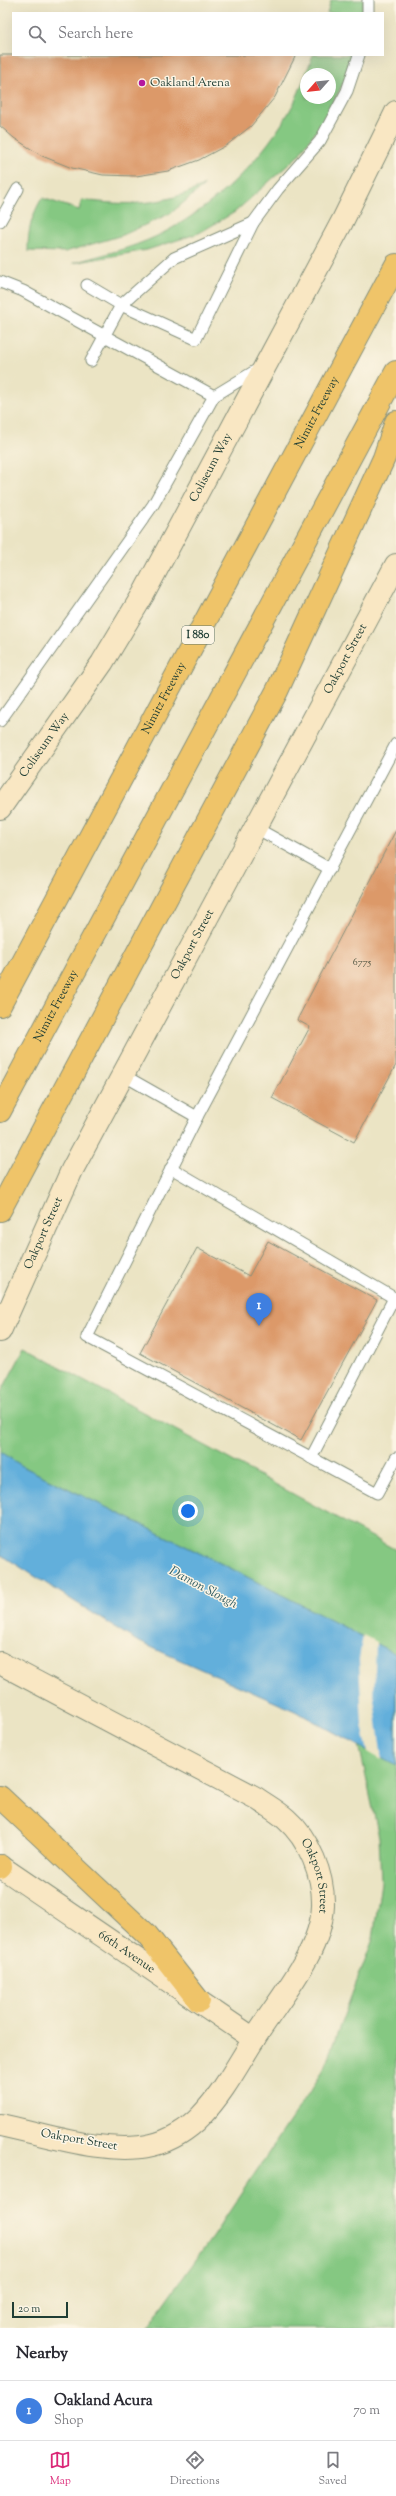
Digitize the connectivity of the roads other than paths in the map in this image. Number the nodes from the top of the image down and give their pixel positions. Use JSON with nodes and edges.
{"nodes":[{"id":1,"x":368,"y":0,"type":"edge"},
{"id":2,"x":368,"y":12,"type":"edge"},
{"id":3,"x":359,"y":56,"type":"edge"},
{"id":4,"x":396,"y":112,"type":"edge"},
{"id":5,"x":18,"y":189,"type":"dead end"},
{"id":6,"x":0,"y":221,"type":"edge"},
{"id":7,"x":253,"y":223,"type":"junction"},
{"id":8,"x":396,"y":265,"type":"edge"},
{"id":9,"x":0,"y":282,"type":"edge"},
{"id":10,"x":87,"y":285,"type":"dead end"},
{"id":11,"x":121,"y":305,"type":"junction"},
{"id":12,"x":104,"y":334,"type":"junction"},
{"id":13,"x":91,"y":361,"type":"dead end"},
{"id":14,"x":266,"y":364,"type":"junction"},
{"id":15,"x":396,"y":372,"type":"edge"},
{"id":16,"x":214,"y":396,"type":"junction"},
{"id":17,"x":396,"y":422,"type":"edge"},
{"id":18,"x":396,"y":565,"type":"edge"},
{"id":19,"x":0,"y":720,"type":"edge"},
{"id":20,"x":396,"y":744,"type":"edge"},
{"id":21,"x":0,"y":808,"type":"edge"},
{"id":22,"x":256,"y":828,"type":"junction"},
{"id":23,"x":330,"y":869,"type":"junction"},
{"id":24,"x":0,"y":1005,"type":"edge"},
{"id":25,"x":123,"y":1075,"type":"junction"},
{"id":26,"x":0,"y":1111,"type":"edge"},
{"id":27,"x":197,"y":1117,"type":"junction"},
{"id":28,"x":171,"y":1168,"type":"junction"},
{"id":29,"x":0,"y":1210,"type":"edge"},
{"id":30,"x":395,"y":1298,"type":"edge"},
{"id":31,"x":0,"y":1331,"type":"edge"},
{"id":32,"x":311,"y":1458,"type":"junction"},
{"id":33,"x":396,"y":1458,"type":"edge"},
{"id":34,"x":0,"y":1663,"type":"edge"},
{"id":35,"x":0,"y":1797,"type":"edge"},
{"id":36,"x":0,"y":1866,"type":"edge"},
{"id":37,"x":199,"y":2001,"type":"junction"},
{"id":38,"x":254,"y":2038,"type":"junction"},
{"id":39,"x":0,"y":2125,"type":"edge"}],
"edges":[{"from":1,"to":2,"type":"lane"},
{"from":3,"to":7,"type":"lane"},
{"from":4,"to":14,"type":"main road","name":"Coliseum Way"},
{"from":5,"to":6,"type":"lane"},
{"from":7,"to":11,"type":"lane"},
{"from":7,"to":11,"type":"lane"},
{"from":8,"to":24,"type":"highway","name":"Nimitz Freeway","number":"I 880"},
{"from":9,"to":12,"type":"lane"},
{"from":10,"to":11,"type":"lane"},
{"from":11,"to":12,"type":"lane"},
{"from":12,"to":13,"type":"lane"},
{"from":12,"to":16,"type":"lane"},
{"from":14,"to":16,"type":"lane"},
{"from":14,"to":21,"type":"main road","name":"Coliseum Way"},
{"from":15,"to":26,"type":"highway","name":"Nimitz Freeway"},
{"from":16,"to":19,"type":"lane"},
{"from":17,"to":29,"type":"highway"},
{"from":18,"to":22,"type":"main road","name":"Oakport Street"},
{"from":20,"to":23,"type":"lane"},
{"from":22,"to":23,"type":"lane"},
{"from":22,"to":25,"type":"main road","name":"Oakport Street"},
{"from":23,"to":27,"type":"lane"},
{"from":25,"to":27,"type":"lane"},
{"from":25,"to":31,"type":"main road","name":"Oakport Street"},
{"from":27,"to":28,"type":"lane"},
{"from":28,"to":30,"type":"lane"},
{"from":28,"to":32,"type":"lane"},
{"from":30,"to":32,"type":"lane"},
{"from":32,"to":33,"type":"lane"},
{"from":34,"to":38,"type":"main road","name":"Oakport Street"},
{"from":35,"to":37,"type":"highway"},
{"from":36,"to":37,"type":"main road","name":"66th Avenue"},
{"from":37,"to":38,"type":"main road","name":"66th Avenue"},
{"from":38,"to":39,"type":"main road","name":"Oakport Street"}]}
